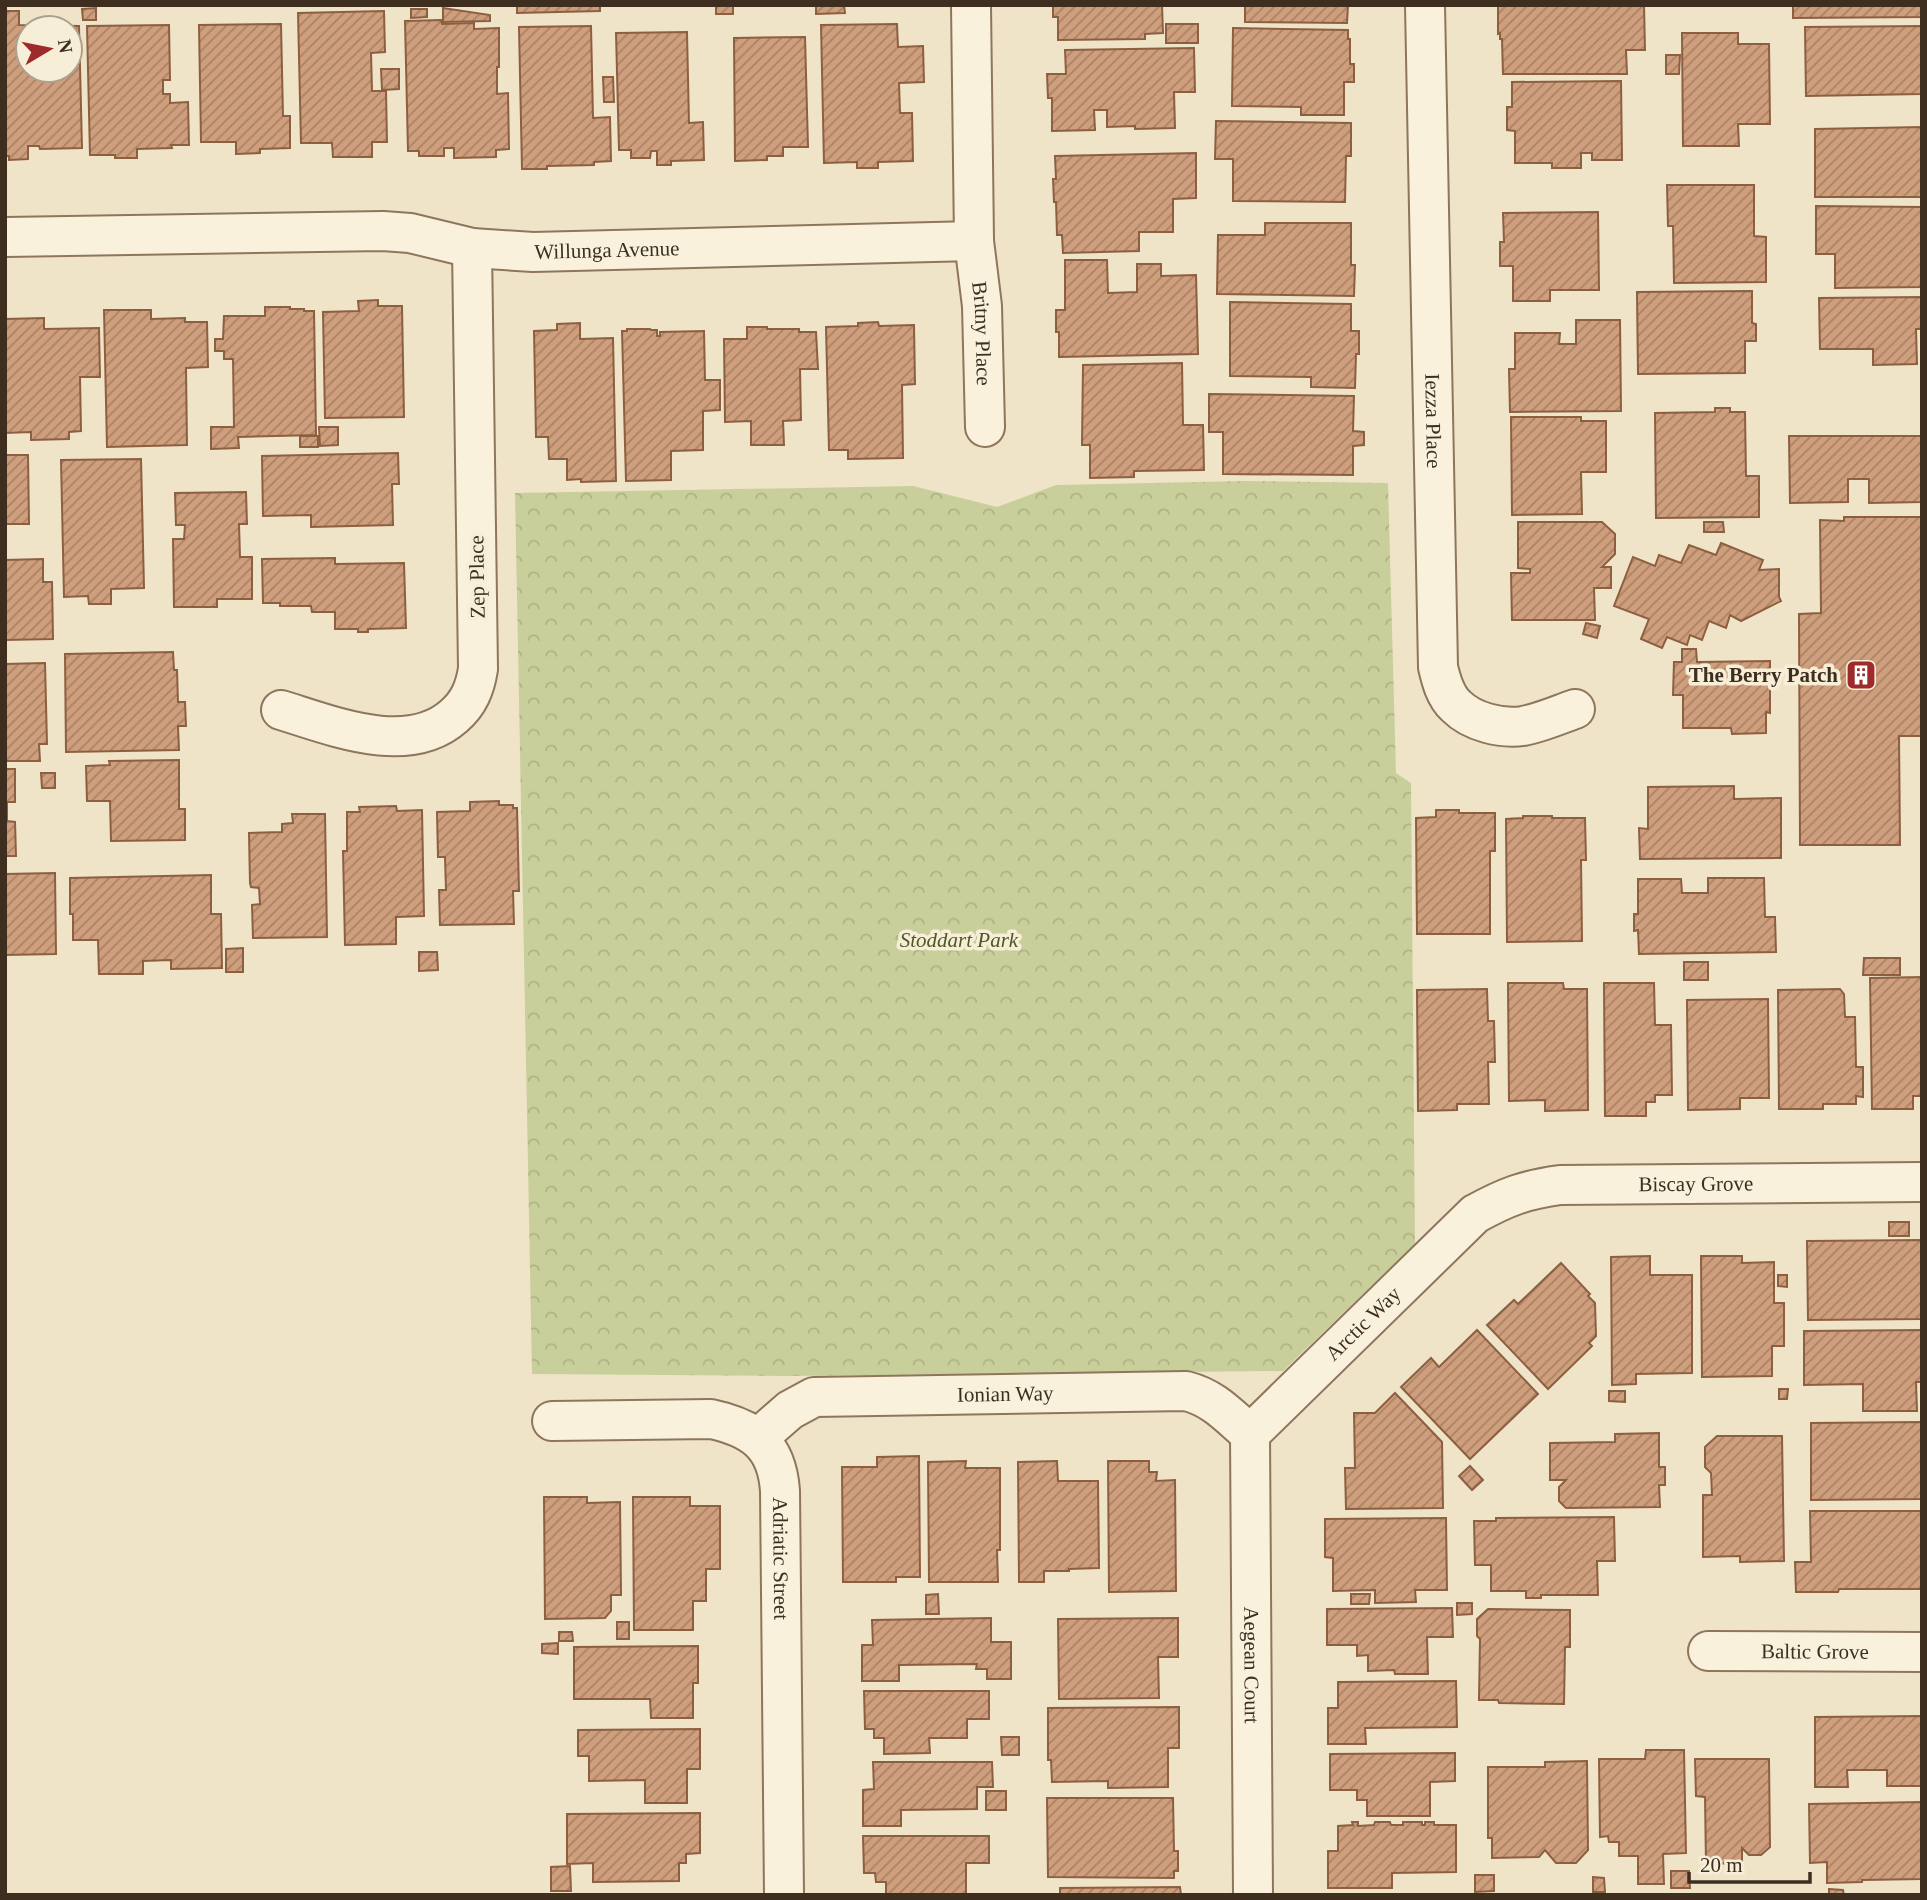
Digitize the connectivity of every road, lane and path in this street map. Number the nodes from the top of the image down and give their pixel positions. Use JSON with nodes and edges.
{"nodes":[{"id":1,"x":971,"y":5,"type":"edge"},
{"id":2,"x":1425,"y":5,"type":"edge"},
{"id":3,"x":5,"y":237,"type":"edge"},
{"id":4,"x":974,"y":241,"type":"junction"},
{"id":5,"x":472,"y":248,"type":"junction"},
{"id":6,"x":985,"y":427,"type":"dead end"},
{"id":7,"x":1575,"y":709,"type":"dead end"},
{"id":8,"x":282,"y":710,"type":"dead end"},
{"id":9,"x":1922,"y":1182,"type":"edge"},
{"id":10,"x":1475,"y":1214,"type":"joint"},
{"id":11,"x":552,"y":1421,"type":"dead end"},
{"id":12,"x":1250,"y":1434,"type":"junction"},
{"id":13,"x":758,"y":1438,"type":"junction"},
{"id":14,"x":1708,"y":1651,"type":"dead end"},
{"id":15,"x":1922,"y":1652,"type":"edge"},
{"id":16,"x":784,"y":1895,"type":"edge"},
{"id":17,"x":1253,"y":1895,"type":"edge"}],
"edges":[{"from":1,"to":4,"type":"street"},
{"from":2,"to":7,"type":"street","name":"Iezza Place"},
{"from":3,"to":5,"type":"street","name":"Willunga Avenue"},
{"from":4,"to":5,"type":"street","name":"Willunga Avenue"},
{"from":4,"to":6,"type":"street","name":"Britny Place"},
{"from":5,"to":8,"type":"street","name":"Zep Place"},
{"from":9,"to":10,"type":"street","name":"Biscay Grove"},
{"from":10,"to":12,"type":"street","name":"Arctic Way"},
{"from":11,"to":13,"type":"street"},
{"from":12,"to":13,"type":"street","name":"Ionian Way"},
{"from":12,"to":17,"type":"street","name":"Aegean Court"},
{"from":13,"to":16,"type":"street","name":"Adriatic Street"},
{"from":14,"to":15,"type":"street","name":"Baltic Grove"}]}
